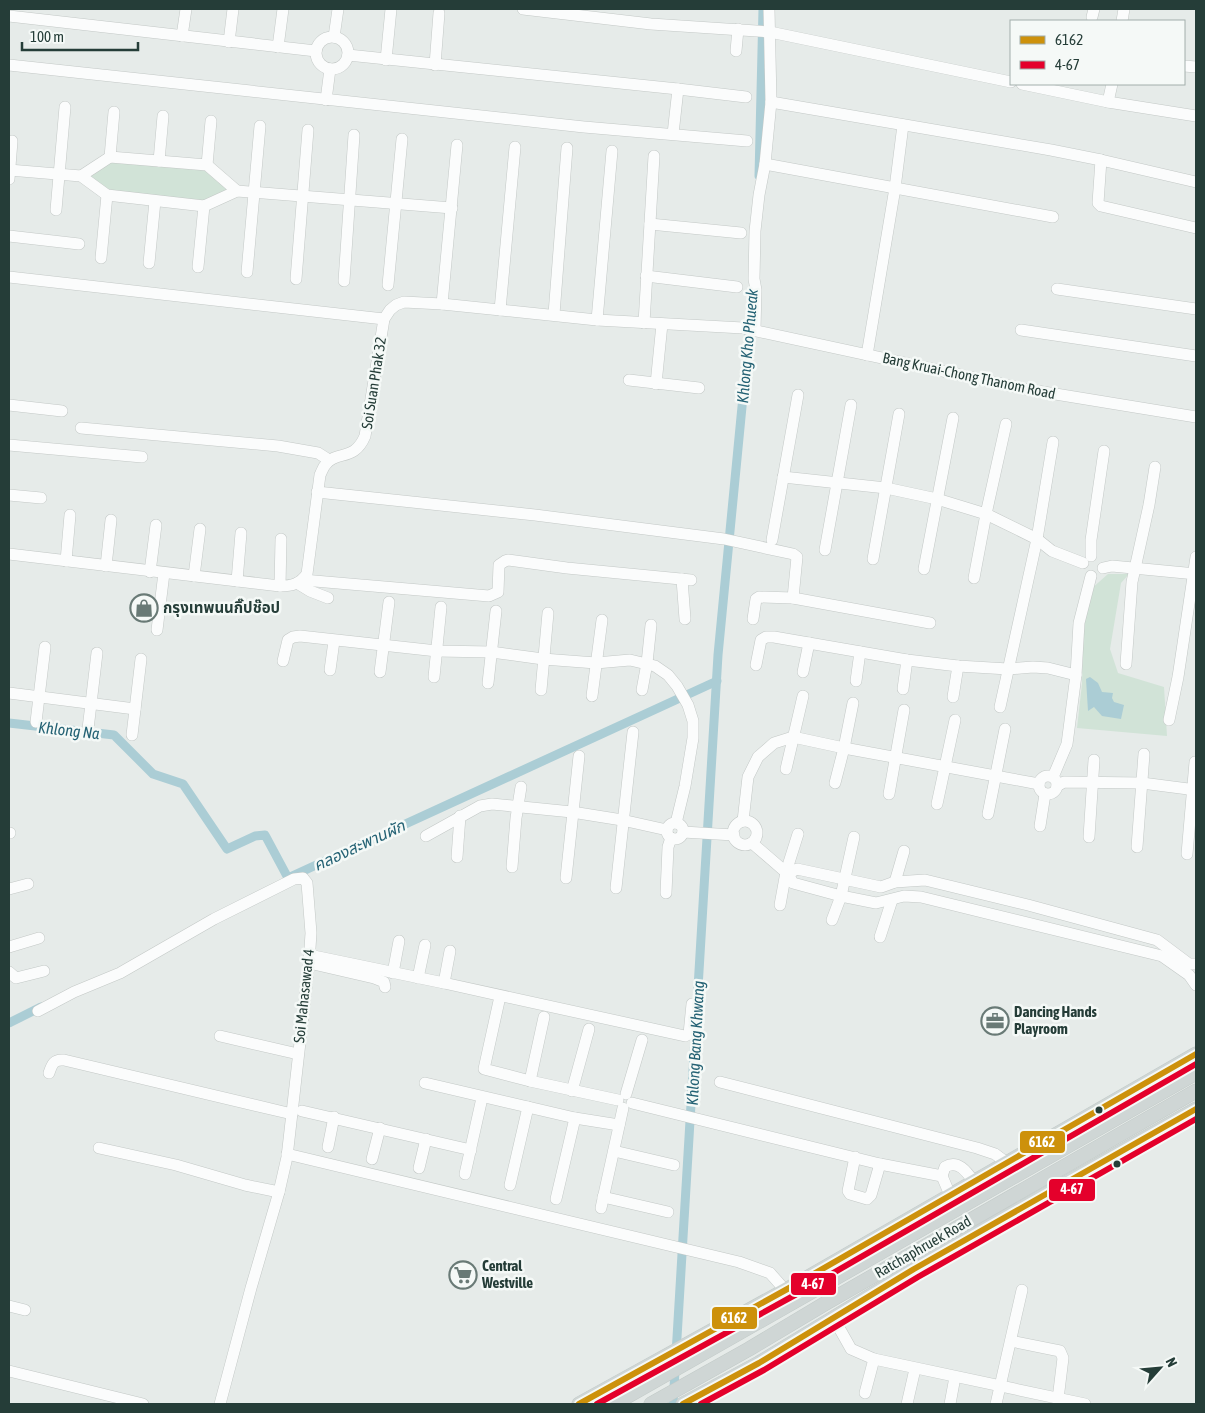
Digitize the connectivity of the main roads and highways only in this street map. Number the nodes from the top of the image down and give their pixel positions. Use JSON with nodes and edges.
{"nodes":[{"id":1,"x":1196,"y":1054,"type":"edge"},
{"id":2,"x":1196,"y":1073,"type":"edge"},
{"id":3,"x":1196,"y":1091,"type":"edge"},
{"id":4,"x":1196,"y":1109,"type":"edge"},
{"id":5,"x":968,"y":1222,"type":"junction"},
{"id":6,"x":940,"y":1246,"type":"junction"},
{"id":7,"x":857,"y":1249,"type":"junction"},
{"id":8,"x":914,"y":1269,"type":"junction"},
{"id":9,"x":811,"y":1289,"type":"junction"},
{"id":10,"x":667,"y":1399,"type":"edge"},
{"id":11,"x":579,"y":1404,"type":"edge"},
{"id":12,"x":596,"y":1404,"type":"edge"},
{"id":13,"x":614,"y":1404,"type":"edge"},
{"id":14,"x":651,"y":1404,"type":"edge"},
{"id":15,"x":683,"y":1404,"type":"edge"}],
"edges":[{"from":1,"to":7,"type":"main road"},
{"from":2,"to":9,"type":"main road","name":"Ratchaphruek Road"},
{"from":3,"to":5,"type":"main road","name":"Ratchaphruek Road"},
{"from":4,"to":8,"type":"main road"},
{"from":5,"to":6,"type":"main road"},
{"from":5,"to":10,"type":"main road","name":"Ratchaphruek Road"},
{"from":6,"to":8,"type":"main road"},
{"from":6,"to":10,"type":"main road"},
{"from":7,"to":9,"type":"main road"},
{"from":7,"to":11,"type":"main road"},
{"from":8,"to":15,"type":"main road"},
{"from":9,"to":12,"type":"main road"},
{"from":9,"to":13,"type":"main road","name":"Ratchaphruek Road"},
{"from":10,"to":14,"type":"main road","name":"Ratchaphruek Road"}]}
